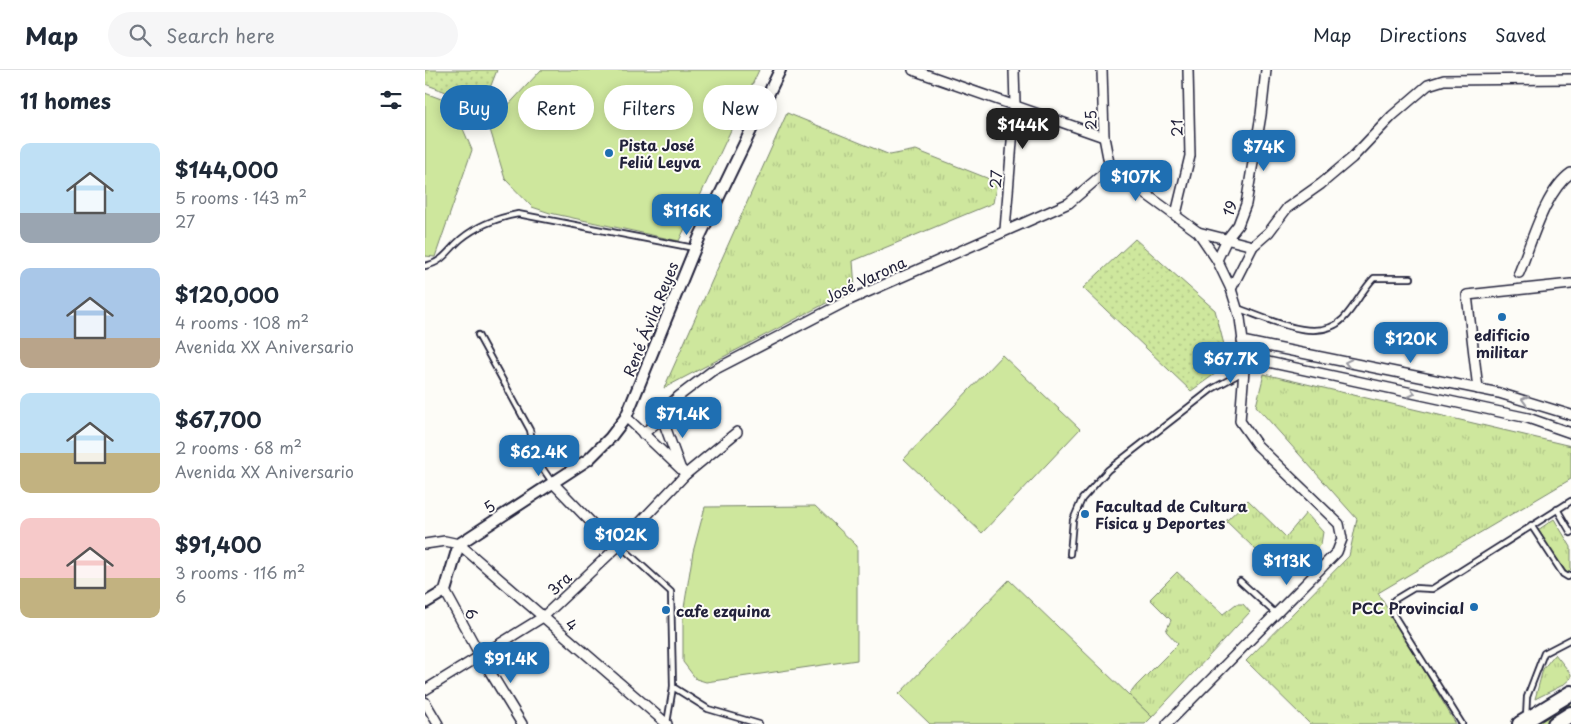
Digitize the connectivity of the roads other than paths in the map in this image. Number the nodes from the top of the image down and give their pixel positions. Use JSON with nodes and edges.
{"nodes":[{"id":1,"x":780,"y":70,"type":"edge"},
{"id":2,"x":913,"y":70,"type":"edge"},
{"id":3,"x":1015,"y":70,"type":"edge"},
{"id":4,"x":1102,"y":70,"type":"edge"},
{"id":5,"x":1188,"y":70,"type":"edge"},
{"id":6,"x":1265,"y":70,"type":"edge"},
{"id":7,"x":1446,"y":70,"type":"edge"},
{"id":8,"x":924,"y":72,"type":"edge"},
{"id":9,"x":1571,"y":79,"type":"edge"},
{"id":10,"x":1443,"y":80,"type":"junction"},
{"id":11,"x":1015,"y":104,"type":"junction"},
{"id":12,"x":1104,"y":137,"type":"junction"},
{"id":13,"x":1110,"y":168,"type":"junction"},
{"id":14,"x":1571,"y":173,"type":"edge"},
{"id":15,"x":1176,"y":214,"type":"junction"},
{"id":16,"x":1005,"y":230,"type":"junction"},
{"id":17,"x":1198,"y":232,"type":"junction"},
{"id":18,"x":1227,"y":239,"type":"junction"},
{"id":19,"x":1253,"y":246,"type":"junction"},
{"id":20,"x":695,"y":249,"type":"junction"},
{"id":21,"x":1217,"y":260,"type":"junction"},
{"id":22,"x":425,"y":266,"type":"edge"},
{"id":23,"x":1519,"y":273,"type":"dead end"},
{"id":24,"x":1411,"y":278,"type":"dead end"},
{"id":25,"x":1571,"y":284,"type":"edge"},
{"id":26,"x":1231,"y":288,"type":"junction"},
{"id":27,"x":1237,"y":308,"type":"junction"},
{"id":28,"x":478,"y":335,"type":"dead end"},
{"id":29,"x":1242,"y":341,"type":"junction"},
{"id":30,"x":1245,"y":357,"type":"junction"},
{"id":31,"x":1243,"y":372,"type":"junction"},
{"id":32,"x":1478,"y":390,"type":"junction"},
{"id":33,"x":1571,"y":414,"type":"edge"},
{"id":34,"x":626,"y":417,"type":"junction"},
{"id":35,"x":663,"y":418,"type":"junction"},
{"id":36,"x":737,"y":432,"type":"dead end"},
{"id":37,"x":1571,"y":433,"type":"edge"},
{"id":38,"x":643,"y":434,"type":"junction"},
{"id":39,"x":684,"y":472,"type":"junction"},
{"id":40,"x":553,"y":482,"type":"junction"},
{"id":41,"x":1571,"y":501,"type":"edge"},
{"id":42,"x":1557,"y":510,"type":"junction"},
{"id":43,"x":1531,"y":526,"type":"junction"},
{"id":44,"x":1571,"y":533,"type":"edge"},
{"id":45,"x":425,"y":544,"type":"edge"},
{"id":46,"x":459,"y":544,"type":"junction"},
{"id":47,"x":616,"y":548,"type":"junction"},
{"id":48,"x":1070,"y":554,"type":"dead end"},
{"id":49,"x":1571,"y":575,"type":"edge"},
{"id":50,"x":1240,"y":581,"type":"dead end"},
{"id":51,"x":445,"y":591,"type":"junction"},
{"id":52,"x":425,"y":603,"type":"edge"},
{"id":53,"x":1276,"y":614,"type":"junction"},
{"id":54,"x":543,"y":617,"type":"junction"},
{"id":55,"x":1571,"y":639,"type":"edge"},
{"id":56,"x":481,"y":657,"type":"junction"},
{"id":57,"x":673,"y":687,"type":"junction"},
{"id":58,"x":425,"y":690,"type":"edge"},
{"id":59,"x":1571,"y":693,"type":"edge"},
{"id":60,"x":425,"y":702,"type":"edge"},
{"id":61,"x":1571,"y":714,"type":"edge"},
{"id":62,"x":1523,"y":722,"type":"edge"},
{"id":63,"x":438,"y":724,"type":"edge"},
{"id":64,"x":522,"y":724,"type":"edge"},
{"id":65,"x":667,"y":724,"type":"edge"},
{"id":66,"x":759,"y":724,"type":"edge"},
{"id":67,"x":1167,"y":724,"type":"edge"},
{"id":68,"x":1462,"y":724,"type":"edge"},
{"id":69,"x":1555,"y":724,"type":"edge"}],
"edges":[{"from":1,"to":20,"type":"street","name":"René Ávila Reyes"},
{"from":2,"to":8,"type":"street"},
{"from":3,"to":11,"type":"street","name":"27"},
{"from":4,"to":12,"type":"street","name":"25"},
{"from":5,"to":15,"type":"street","name":"21"},
{"from":6,"to":18,"type":"street","name":"19"},
{"from":7,"to":10,"type":"street"},
{"from":8,"to":11,"type":"street"},
{"from":9,"to":10,"type":"street"},
{"from":10,"to":19,"type":"street"},
{"from":11,"to":12,"type":"street"},
{"from":11,"to":16,"type":"street","name":"27"},
{"from":12,"to":13,"type":"street","name":"25"},
{"from":13,"to":15,"type":"street"},
{"from":13,"to":16,"type":"street","name":"José Varona"},
{"from":14,"to":23,"type":"street"},
{"from":15,"to":17,"type":"street"},
{"from":16,"to":35,"type":"street","name":"José Varona"},
{"from":17,"to":18,"type":"street"},
{"from":17,"to":21,"type":"street"},
{"from":18,"to":19,"type":"street"},
{"from":18,"to":21,"type":"street","name":"19"},
{"from":19,"to":26,"type":"street"},
{"from":20,"to":22,"type":"lane"},
{"from":20,"to":34,"type":"street","name":"René Ávila Reyes"},
{"from":21,"to":26,"type":"street"},
{"from":24,"to":27,"type":"lane"},
{"from":25,"to":32,"type":"street"},
{"from":26,"to":27,"type":"street"},
{"from":27,"to":29,"type":"street"},
{"from":28,"to":40,"type":"lane"},
{"from":29,"to":30,"type":"street"},
{"from":32,"to":29,"type":"street","one_way":true},
{"from":30,"to":31,"type":"street"},
{"from":30,"to":37,"type":"street","one_way":true},
{"from":31,"to":48,"type":"lane"},
{"from":31,"to":53,"type":"street"},
{"from":33,"to":32,"type":"street","one_way":true},
{"from":34,"to":38,"type":"street"},
{"from":34,"to":40,"type":"street","name":"5"},
{"from":35,"to":38,"type":"street","name":"José Varona"},
{"from":35,"to":39,"type":"street"},
{"from":36,"to":39,"type":"street","name":"3ra"},
{"from":38,"to":39,"type":"street"},
{"from":39,"to":47,"type":"street","name":"3ra"},
{"from":40,"to":46,"type":"street","name":"5"},
{"from":40,"to":47,"type":"street"},
{"from":41,"to":42,"type":"lane"},
{"from":42,"to":43,"type":"lane"},
{"from":42,"to":44,"type":"lane"},
{"from":43,"to":49,"type":"lane"},
{"from":43,"to":68,"type":"lane"},
{"from":45,"to":46,"type":"street"},
{"from":46,"to":51,"type":"street"},
{"from":46,"to":54,"type":"street","name":"4"},
{"from":47,"to":54,"type":"street","name":"3ra"},
{"from":47,"to":57,"type":"lane"},
{"from":50,"to":53,"type":"lane"},
{"from":51,"to":52,"type":"street"},
{"from":51,"to":56,"type":"street","name":"6"},
{"from":53,"to":67,"type":"street"},
{"from":54,"to":56,"type":"street","name":"3ra"},
{"from":54,"to":65,"type":"street","name":"4"},
{"from":55,"to":62,"type":"lane"},
{"from":56,"to":58,"type":"street","name":"3ra"},
{"from":56,"to":64,"type":"street","name":"6"},
{"from":57,"to":65,"type":"lane"},
{"from":57,"to":66,"type":"lane"},
{"from":59,"to":62,"type":"main road"},
{"from":60,"to":63,"type":"street"},
{"from":61,"to":69,"type":"main road"}]}
